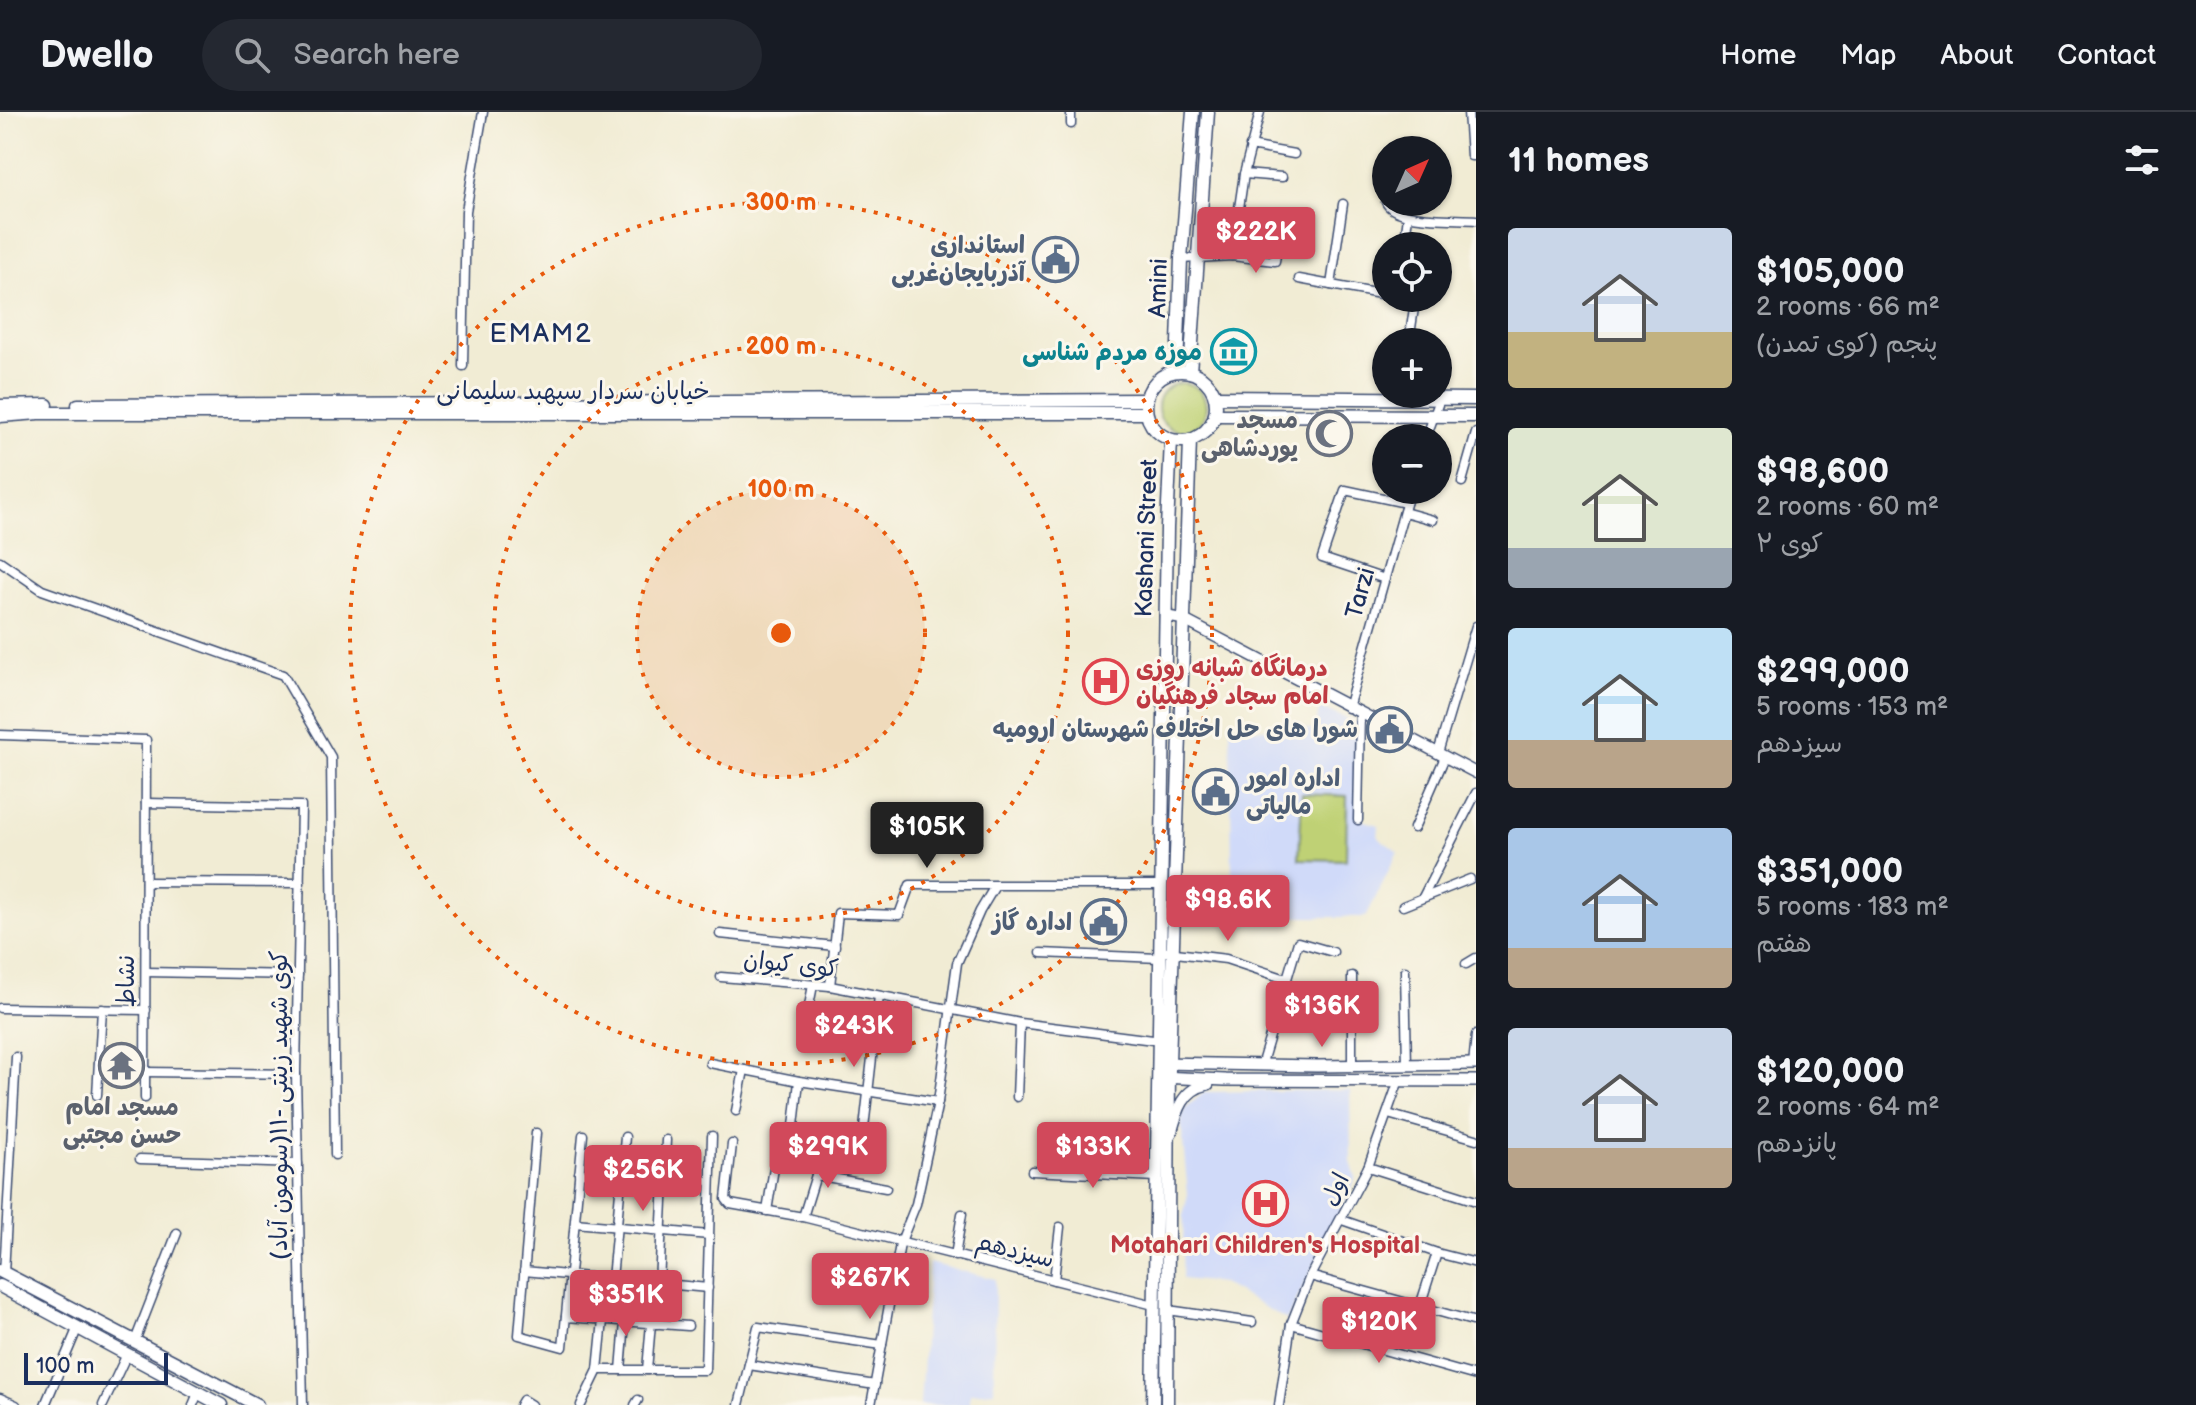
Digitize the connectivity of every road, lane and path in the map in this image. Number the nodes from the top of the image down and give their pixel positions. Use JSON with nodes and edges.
{"nodes":[{"id":1,"x":483,"y":112,"type":"edge"},
{"id":2,"x":1071,"y":112,"type":"edge"},
{"id":3,"x":1193,"y":112,"type":"edge"},
{"id":4,"x":1208,"y":112,"type":"edge"},
{"id":5,"x":1260,"y":112,"type":"edge"},
{"id":6,"x":1468,"y":112,"type":"edge"},
{"id":7,"x":1071,"y":124,"type":"dead end"},
{"id":8,"x":1250,"y":146,"type":"junction"},
{"id":9,"x":1294,"y":154,"type":"dead end"},
{"id":10,"x":1476,"y":156,"type":"edge"},
{"id":11,"x":1244,"y":174,"type":"junction"},
{"id":12,"x":1282,"y":177,"type":"dead end"},
{"id":13,"x":1343,"y":204,"type":"dead end"},
{"id":14,"x":1408,"y":216,"type":"joint"},
{"id":15,"x":1476,"y":220,"type":"edge"},
{"id":16,"x":1281,"y":229,"type":"dead end"},
{"id":17,"x":1406,"y":232,"type":"edge"},
{"id":18,"x":1232,"y":256,"type":"junction"},
{"id":19,"x":1181,"y":259,"type":"junction"},
{"id":20,"x":1199,"y":259,"type":"junction"},
{"id":21,"x":1299,"y":279,"type":"dead end"},
{"id":22,"x":1331,"y":285,"type":"junction"},
{"id":23,"x":1372,"y":292,"type":"edge"},
{"id":24,"x":463,"y":366,"type":"dead end"},
{"id":25,"x":1184,"y":372,"type":"junction"},
{"id":26,"x":1372,"y":396,"type":"edge"},
{"id":27,"x":1215,"y":397,"type":"junction"},
{"id":28,"x":1452,"y":399,"type":"edge"},
{"id":29,"x":1476,"y":399,"type":"edge"},
{"id":30,"x":0,"y":406,"type":"edge"},
{"id":31,"x":1146,"y":407,"type":"junction"},
{"id":32,"x":1400,"y":408,"type":"edge"},
{"id":33,"x":1436,"y":408,"type":"edge"},
{"id":34,"x":1215,"y":415,"type":"junction"},
{"id":35,"x":1399,"y":415,"type":"junction"},
{"id":36,"x":0,"y":416,"type":"edge"},
{"id":37,"x":1433,"y":416,"type":"junction"},
{"id":38,"x":1476,"y":416,"type":"edge"},
{"id":39,"x":1430,"y":424,"type":"edge"},
{"id":40,"x":1476,"y":433,"type":"edge"},
{"id":41,"x":1171,"y":440,"type":"junction"},
{"id":42,"x":1190,"y":440,"type":"junction"},
{"id":43,"x":1462,"y":482,"type":"dead end"},
{"id":44,"x":1406,"y":504,"type":"edge"},
{"id":45,"x":1405,"y":507,"type":"junction"},
{"id":46,"x":1433,"y":520,"type":"dead end"},
{"id":47,"x":0,"y":561,"type":"edge"},
{"id":48,"x":1385,"y":579,"type":"junction"},
{"id":49,"x":1165,"y":616,"type":"junction"},
{"id":50,"x":1182,"y":619,"type":"junction"},
{"id":51,"x":1476,"y":626,"type":"edge"},
{"id":52,"x":1348,"y":708,"type":"junction"},
{"id":53,"x":1360,"y":714,"type":"junction"},
{"id":54,"x":0,"y":735,"type":"edge"},
{"id":55,"x":0,"y":744,"type":"edge"},
{"id":56,"x":1442,"y":755,"type":"junction"},
{"id":57,"x":1476,"y":773,"type":"edge"},
{"id":58,"x":1476,"y":793,"type":"edge"},
{"id":59,"x":146,"y":803,"type":"junction"},
{"id":60,"x":1358,"y":820,"type":"dead end"},
{"id":61,"x":1414,"y":828,"type":"dead end"},
{"id":62,"x":1470,"y":879,"type":"dead end"},
{"id":63,"x":146,"y":882,"type":"junction"},
{"id":64,"x":300,"y":883,"type":"junction"},
{"id":65,"x":1160,"y":885,"type":"junction"},
{"id":66,"x":995,"y":886,"type":"junction"},
{"id":67,"x":1423,"y":897,"type":"junction"},
{"id":68,"x":1403,"y":906,"type":"dead end"},
{"id":69,"x":720,"y":934,"type":"dead end"},
{"id":70,"x":835,"y":946,"type":"junction"},
{"id":71,"x":1333,"y":952,"type":"dead end"},
{"id":72,"x":1041,"y":953,"type":"dead end"},
{"id":73,"x":1163,"y":954,"type":"junction"},
{"id":74,"x":1476,"y":958,"type":"edge"},
{"id":75,"x":1466,"y":964,"type":"dead end"},
{"id":76,"x":1405,"y":971,"type":"dead end"},
{"id":77,"x":146,"y":972,"type":"junction"},
{"id":78,"x":298,"y":975,"type":"junction"},
{"id":79,"x":1352,"y":976,"type":"dead end"},
{"id":80,"x":721,"y":977,"type":"dead end"},
{"id":81,"x":1286,"y":979,"type":"junction"},
{"id":82,"x":813,"y":985,"type":"junction"},
{"id":83,"x":830,"y":986,"type":"junction"},
{"id":84,"x":879,"y":996,"type":"junction"},
{"id":85,"x":0,"y":1008,"type":"edge"},
{"id":86,"x":102,"y":1009,"type":"junction"},
{"id":87,"x":951,"y":1009,"type":"junction"},
{"id":88,"x":146,"y":1010,"type":"junction"},
{"id":89,"x":1020,"y":1023,"type":"junction"},
{"id":90,"x":1476,"y":1035,"type":"edge"},
{"id":91,"x":803,"y":1037,"type":"dead end"},
{"id":92,"x":1163,"y":1041,"type":"junction"},
{"id":93,"x":16,"y":1057,"type":"dead end"},
{"id":94,"x":710,"y":1063,"type":"dead end"},
{"id":95,"x":1163,"y":1063,"type":"junction"},
{"id":96,"x":1475,"y":1064,"type":"edge"},
{"id":97,"x":1407,"y":1065,"type":"junction"},
{"id":98,"x":1261,"y":1066,"type":"junction"},
{"id":99,"x":1317,"y":1066,"type":"junction"},
{"id":100,"x":1352,"y":1066,"type":"junction"},
{"id":101,"x":744,"y":1070,"type":"junction"},
{"id":102,"x":145,"y":1072,"type":"junction"},
{"id":103,"x":296,"y":1074,"type":"junction"},
{"id":104,"x":1163,"y":1077,"type":"junction"},
{"id":105,"x":1225,"y":1080,"type":"junction"},
{"id":106,"x":1318,"y":1080,"type":"junction"},
{"id":107,"x":1399,"y":1080,"type":"junction"},
{"id":108,"x":799,"y":1081,"type":"junction"},
{"id":109,"x":1476,"y":1081,"type":"edge"},
{"id":110,"x":867,"y":1091,"type":"junction"},
{"id":111,"x":97,"y":1095,"type":"dead end"},
{"id":112,"x":1017,"y":1097,"type":"dead end"},
{"id":113,"x":145,"y":1098,"type":"dead end"},
{"id":114,"x":938,"y":1102,"type":"junction"},
{"id":115,"x":736,"y":1111,"type":"dead end"},
{"id":116,"x":1388,"y":1114,"type":"junction"},
{"id":117,"x":536,"y":1133,"type":"dead end"},
{"id":118,"x":583,"y":1135,"type":"dead end"},
{"id":119,"x":793,"y":1135,"type":"dead end"},
{"id":120,"x":712,"y":1136,"type":"dead end"},
{"id":121,"x":625,"y":1137,"type":"dead end"},
{"id":122,"x":1476,"y":1139,"type":"edge"},
{"id":123,"x":666,"y":1140,"type":"dead end"},
{"id":124,"x":1168,"y":1141,"type":"junction"},
{"id":125,"x":732,"y":1144,"type":"dead end"},
{"id":126,"x":862,"y":1146,"type":"dead end"},
{"id":127,"x":335,"y":1155,"type":"dead end"},
{"id":128,"x":819,"y":1155,"type":"dead end"},
{"id":129,"x":140,"y":1159,"type":"dead end"},
{"id":130,"x":298,"y":1164,"type":"junction"},
{"id":131,"x":1368,"y":1167,"type":"junction"},
{"id":132,"x":774,"y":1168,"type":"dead end"},
{"id":133,"x":1032,"y":1171,"type":"dead end"},
{"id":134,"x":579,"y":1173,"type":"junction"},
{"id":135,"x":816,"y":1175,"type":"junction"},
{"id":136,"x":621,"y":1176,"type":"junction"},
{"id":137,"x":1156,"y":1177,"type":"junction"},
{"id":138,"x":664,"y":1178,"type":"junction"},
{"id":139,"x":710,"y":1181,"type":"junction"},
{"id":140,"x":886,"y":1188,"type":"dead end"},
{"id":141,"x":1476,"y":1201,"type":"edge"},
{"id":142,"x":767,"y":1211,"type":"junction"},
{"id":143,"x":962,"y":1214,"type":"dead end"},
{"id":144,"x":803,"y":1217,"type":"junction"},
{"id":145,"x":1342,"y":1220,"type":"junction"},
{"id":146,"x":575,"y":1223,"type":"junction"},
{"id":147,"x":616,"y":1227,"type":"junction"},
{"id":148,"x":1060,"y":1227,"type":"dead end"},
{"id":149,"x":661,"y":1231,"type":"junction"},
{"id":150,"x":177,"y":1233,"type":"dead end"},
{"id":151,"x":709,"y":1235,"type":"junction"},
{"id":152,"x":900,"y":1244,"type":"junction"},
{"id":153,"x":1437,"y":1253,"type":"junction"},
{"id":154,"x":955,"y":1256,"type":"junction"},
{"id":155,"x":1476,"y":1263,"type":"edge"},
{"id":156,"x":524,"y":1271,"type":"junction"},
{"id":157,"x":570,"y":1275,"type":"junction"},
{"id":158,"x":1310,"y":1276,"type":"junction"},
{"id":159,"x":1,"y":1277,"type":"edge"},
{"id":160,"x":612,"y":1279,"type":"junction"},
{"id":161,"x":1054,"y":1280,"type":"junction"},
{"id":162,"x":659,"y":1283,"type":"junction"},
{"id":163,"x":708,"y":1288,"type":"junction"},
{"id":164,"x":25,"y":1292,"type":"junction"},
{"id":165,"x":1154,"y":1305,"type":"junction"},
{"id":166,"x":1420,"y":1306,"type":"junction"},
{"id":167,"x":1168,"y":1310,"type":"junction"},
{"id":168,"x":566,"y":1317,"type":"junction"},
{"id":169,"x":603,"y":1320,"type":"junction"},
{"id":170,"x":625,"y":1322,"type":"junction"},
{"id":171,"x":1252,"y":1322,"type":"dead end"},
{"id":172,"x":1476,"y":1322,"type":"edge"},
{"id":173,"x":654,"y":1324,"type":"junction"},
{"id":174,"x":1291,"y":1324,"type":"junction"},
{"id":175,"x":688,"y":1326,"type":"dead end"},
{"id":176,"x":78,"y":1327,"type":"junction"},
{"id":177,"x":135,"y":1341,"type":"junction"},
{"id":178,"x":882,"y":1345,"type":"junction"},
{"id":179,"x":127,"y":1354,"type":"junction"},
{"id":180,"x":749,"y":1365,"type":"junction"},
{"id":181,"x":598,"y":1370,"type":"junction"},
{"id":182,"x":621,"y":1370,"type":"junction"},
{"id":183,"x":647,"y":1370,"type":"junction"},
{"id":184,"x":1476,"y":1376,"type":"edge"},
{"id":185,"x":875,"y":1385,"type":"junction"},
{"id":186,"x":0,"y":1398,"type":"edge"},
{"id":187,"x":196,"y":1399,"type":"edge"},
{"id":188,"x":16,"y":1405,"type":"edge"},
{"id":189,"x":45,"y":1405,"type":"edge"},
{"id":190,"x":103,"y":1405,"type":"edge"},
{"id":191,"x":221,"y":1405,"type":"edge"},
{"id":192,"x":257,"y":1405,"type":"edge"},
{"id":193,"x":303,"y":1405,"type":"edge"},
{"id":194,"x":581,"y":1405,"type":"edge"},
{"id":195,"x":739,"y":1405,"type":"edge"},
{"id":196,"x":871,"y":1405,"type":"edge"},
{"id":197,"x":1153,"y":1405,"type":"edge"},
{"id":198,"x":1167,"y":1405,"type":"edge"},
{"id":199,"x":1279,"y":1405,"type":"edge"}],
"edges":[{"from":1,"to":24,"type":"street"},
{"from":2,"to":7,"type":"street"},
{"from":3,"to":19,"type":"main road","name":"Amini"},
{"from":4,"to":20,"type":"main road"},
{"from":5,"to":8,"type":"street"},
{"from":6,"to":10,"type":"street"},
{"from":8,"to":9,"type":"street"},
{"from":8,"to":11,"type":"street"},
{"from":11,"to":12,"type":"street"},
{"from":11,"to":18,"type":"street"},
{"from":13,"to":22,"type":"street"},
{"from":14,"to":15,"type":"street"},
{"from":14,"to":17,"type":"street"},
{"from":16,"to":18,"type":"street"},
{"from":18,"to":20,"type":"street"},
{"from":19,"to":20,"type":"street"},
{"from":19,"to":25,"type":"main road","name":"Amini"},
{"from":20,"to":25,"type":"main road"},
{"from":21,"to":22,"type":"street"},
{"from":22,"to":23,"type":"street"},
{"from":25,"to":27,"type":"main road"},
{"from":25,"to":31,"type":"main road"},
{"from":26,"to":27,"type":"main road"},
{"from":27,"to":34,"type":"main road"},
{"from":28,"to":29,"type":"main road"},
{"from":30,"to":31,"type":"main road","name":"خیابان سردار سپهبد سلیمانی"},
{"from":31,"to":36,"type":"main road","name":"خیابان سردار سپهبد سلیمانی"},
{"from":31,"to":41,"type":"main road"},
{"from":32,"to":35,"type":"street"},
{"from":33,"to":37,"type":"street"},
{"from":34,"to":35,"type":"main road"},
{"from":34,"to":42,"type":"main road"},
{"from":35,"to":37,"type":"main road"},
{"from":37,"to":38,"type":"main road"},
{"from":37,"to":39,"type":"street"},
{"from":40,"to":43,"type":"street"},
{"from":41,"to":42,"type":"main road"},
{"from":41,"to":49,"type":"main road","name":"Kashani Street"},
{"from":42,"to":50,"type":"main road"},
{"from":44,"to":45,"type":"street","name":"Tarzi"},
{"from":45,"to":46,"type":"street"},
{"from":45,"to":48,"type":"street","name":"Tarzi"},
{"from":45,"to":48,"type":"street"},
{"from":47,"to":127,"type":"street"},
{"from":48,"to":52,"type":"street","name":"Tarzi"},
{"from":49,"to":50,"type":"street"},
{"from":49,"to":65,"type":"main road","name":"Kashani Street"},
{"from":50,"to":52,"type":"street"},
{"from":50,"to":73,"type":"main road"},
{"from":51,"to":56,"type":"street"},
{"from":52,"to":53,"type":"street"},
{"from":53,"to":56,"type":"street"},
{"from":53,"to":60,"type":"street"},
{"from":54,"to":55,"type":"street"},
{"from":54,"to":59,"type":"street","name":"نشاط"},
{"from":56,"to":57,"type":"street"},
{"from":56,"to":61,"type":"street"},
{"from":58,"to":67,"type":"street"},
{"from":59,"to":63,"type":"street","name":"نشاط"},
{"from":59,"to":64,"type":"street","name":"کوی شهید زینتی -۱۱(سومون آباد)"},
{"from":62,"to":67,"type":"street"},
{"from":63,"to":64,"type":"street"},
{"from":63,"to":77,"type":"street","name":"نشاط"},
{"from":64,"to":78,"type":"street","name":"کوی شهید زینتی -۱۱(سومون آباد)"},
{"from":65,"to":66,"type":"street"},
{"from":65,"to":73,"type":"main road","name":"Kashani Street"},
{"from":66,"to":70,"type":"street"},
{"from":66,"to":87,"type":"street"},
{"from":67,"to":68,"type":"street"},
{"from":69,"to":70,"type":"street"},
{"from":70,"to":83,"type":"street"},
{"from":71,"to":81,"type":"street"},
{"from":72,"to":73,"type":"street"},
{"from":73,"to":81,"type":"street"},
{"from":73,"to":92,"type":"main road","name":"Kashani Street"},
{"from":74,"to":75,"type":"street"},
{"from":76,"to":97,"type":"street"},
{"from":77,"to":78,"type":"street"},
{"from":77,"to":88,"type":"street","name":"نشاط"},
{"from":78,"to":103,"type":"street","name":"کوی شهید زینتی -۱۱(سومون آباد)"},
{"from":79,"to":100,"type":"street"},
{"from":80,"to":82,"type":"street","name":"کوی کیوان"},
{"from":81,"to":98,"type":"street"},
{"from":82,"to":83,"type":"street","name":"کوی کیوان"},
{"from":82,"to":91,"type":"street"},
{"from":83,"to":84,"type":"street","name":"کوی کیوان"},
{"from":84,"to":87,"type":"street","name":"کوی کیوان"},
{"from":84,"to":110,"type":"street"},
{"from":85,"to":86,"type":"street"},
{"from":86,"to":88,"type":"street"},
{"from":86,"to":111,"type":"street"},
{"from":87,"to":89,"type":"street","name":"کوی کیوان"},
{"from":87,"to":114,"type":"street"},
{"from":88,"to":102,"type":"street","name":"نشاط"},
{"from":89,"to":92,"type":"street","name":"کوی کیوان"},
{"from":89,"to":112,"type":"street"},
{"from":90,"to":96,"type":"street"},
{"from":92,"to":95,"type":"main road","name":"Kashani Street"},
{"from":93,"to":159,"type":"street"},
{"from":94,"to":101,"type":"street"},
{"from":95,"to":98,"type":"main road"},
{"from":95,"to":104,"type":"main road","name":"Kashani Street"},
{"from":96,"to":97,"type":"main road"},
{"from":97,"to":100,"type":"main road"},
{"from":98,"to":99,"type":"main road"},
{"from":99,"to":100,"type":"main road"},
{"from":99,"to":106,"type":"main road"},
{"from":101,"to":108,"type":"street"},
{"from":101,"to":115,"type":"street"},
{"from":102,"to":103,"type":"street"},
{"from":102,"to":113,"type":"street","name":"نشاط"},
{"from":103,"to":130,"type":"street","name":"کوی شهید زینتی -۱۱(سومون آباد)"},
{"from":104,"to":105,"type":"main road"},
{"from":104,"to":124,"type":"main road","name":"Kashani Street"},
{"from":104,"to":137,"type":"main road","name":"Kashani Street"},
{"from":105,"to":106,"type":"main road"},
{"from":105,"to":124,"type":"main road"},
{"from":106,"to":107,"type":"main road"},
{"from":107,"to":109,"type":"main road"},
{"from":107,"to":116,"type":"street","name":"اول"},
{"from":108,"to":110,"type":"street"},
{"from":108,"to":119,"type":"street"},
{"from":110,"to":114,"type":"street"},
{"from":110,"to":126,"type":"street"},
{"from":114,"to":152,"type":"street"},
{"from":116,"to":122,"type":"street"},
{"from":116,"to":131,"type":"street","name":"اول"},
{"from":117,"to":156,"type":"street"},
{"from":118,"to":134,"type":"street"},
{"from":120,"to":139,"type":"street"},
{"from":121,"to":136,"type":"street"},
{"from":123,"to":138,"type":"street"},
{"from":124,"to":167,"type":"main road","name":"Kashani Street"},
{"from":125,"to":142,"type":"street","name":"سیزدهم"},
{"from":128,"to":135,"type":"street"},
{"from":129,"to":130,"type":"street"},
{"from":130,"to":193,"type":"street","name":"کوی شهید زینتی -۱۱(سومون آباد)"},
{"from":131,"to":141,"type":"street"},
{"from":131,"to":145,"type":"street","name":"اول"},
{"from":132,"to":142,"type":"street"},
{"from":133,"to":137,"type":"street"},
{"from":134,"to":136,"type":"street"},
{"from":134,"to":146,"type":"street"},
{"from":135,"to":140,"type":"street"},
{"from":135,"to":144,"type":"street"},
{"from":136,"to":138,"type":"street"},
{"from":136,"to":147,"type":"street"},
{"from":137,"to":165,"type":"main road","name":"Kashani Street"},
{"from":138,"to":139,"type":"street"},
{"from":138,"to":149,"type":"street"},
{"from":139,"to":151,"type":"street"},
{"from":142,"to":144,"type":"street","name":"سیزدهم"},
{"from":143,"to":154,"type":"street"},
{"from":144,"to":152,"type":"street","name":"سیزدهم"},
{"from":145,"to":153,"type":"street"},
{"from":145,"to":158,"type":"street","name":"اول"},
{"from":146,"to":147,"type":"street"},
{"from":146,"to":157,"type":"street"},
{"from":147,"to":149,"type":"street"},
{"from":147,"to":160,"type":"street"},
{"from":148,"to":161,"type":"street"},
{"from":149,"to":151,"type":"street"},
{"from":149,"to":162,"type":"street"},
{"from":150,"to":177,"type":"street"},
{"from":151,"to":163,"type":"street"},
{"from":152,"to":154,"type":"street","name":"سیزدهم"},
{"from":152,"to":178,"type":"street"},
{"from":153,"to":155,"type":"street"},
{"from":153,"to":166,"type":"street"},
{"from":154,"to":161,"type":"street","name":"سیزدهم"},
{"from":156,"to":157,"type":"street"},
{"from":156,"to":168,"type":"street"},
{"from":157,"to":160,"type":"street"},
{"from":157,"to":168,"type":"street"},
{"from":158,"to":166,"type":"street"},
{"from":158,"to":174,"type":"street","name":"اول"},
{"from":159,"to":164,"type":"main road"},
{"from":160,"to":162,"type":"street"},
{"from":161,"to":165,"type":"street","name":"سیزدهم"},
{"from":162,"to":163,"type":"street"},
{"from":162,"to":173,"type":"street"},
{"from":163,"to":183,"type":"street"},
{"from":164,"to":176,"type":"main road"},
{"from":164,"to":177,"type":"main road"},
{"from":165,"to":197,"type":"main road","name":"Kashani Street"},
{"from":166,"to":172,"type":"street"},
{"from":167,"to":171,"type":"street"},
{"from":167,"to":198,"type":"main road","name":"Kashani Street"},
{"from":168,"to":169,"type":"street"},
{"from":169,"to":170,"type":"street"},
{"from":169,"to":181,"type":"street"},
{"from":170,"to":173,"type":"street"},
{"from":170,"to":182,"type":"street"},
{"from":173,"to":175,"type":"street"},
{"from":173,"to":183,"type":"street"},
{"from":174,"to":184,"type":"street"},
{"from":174,"to":199,"type":"street","name":"اول"},
{"from":176,"to":179,"type":"main road"},
{"from":176,"to":189,"type":"street"},
{"from":177,"to":192,"type":"main road"},
{"from":178,"to":180,"type":"street"},
{"from":178,"to":185,"type":"street"},
{"from":179,"to":187,"type":"main road"},
{"from":179,"to":190,"type":"street"},
{"from":180,"to":185,"type":"street"},
{"from":180,"to":195,"type":"street"},
{"from":181,"to":182,"type":"street"},
{"from":181,"to":194,"type":"street"},
{"from":182,"to":183,"type":"street"},
{"from":185,"to":196,"type":"street"},
{"from":186,"to":188,"type":"street"},
{"from":187,"to":191,"type":"main road"}]}
